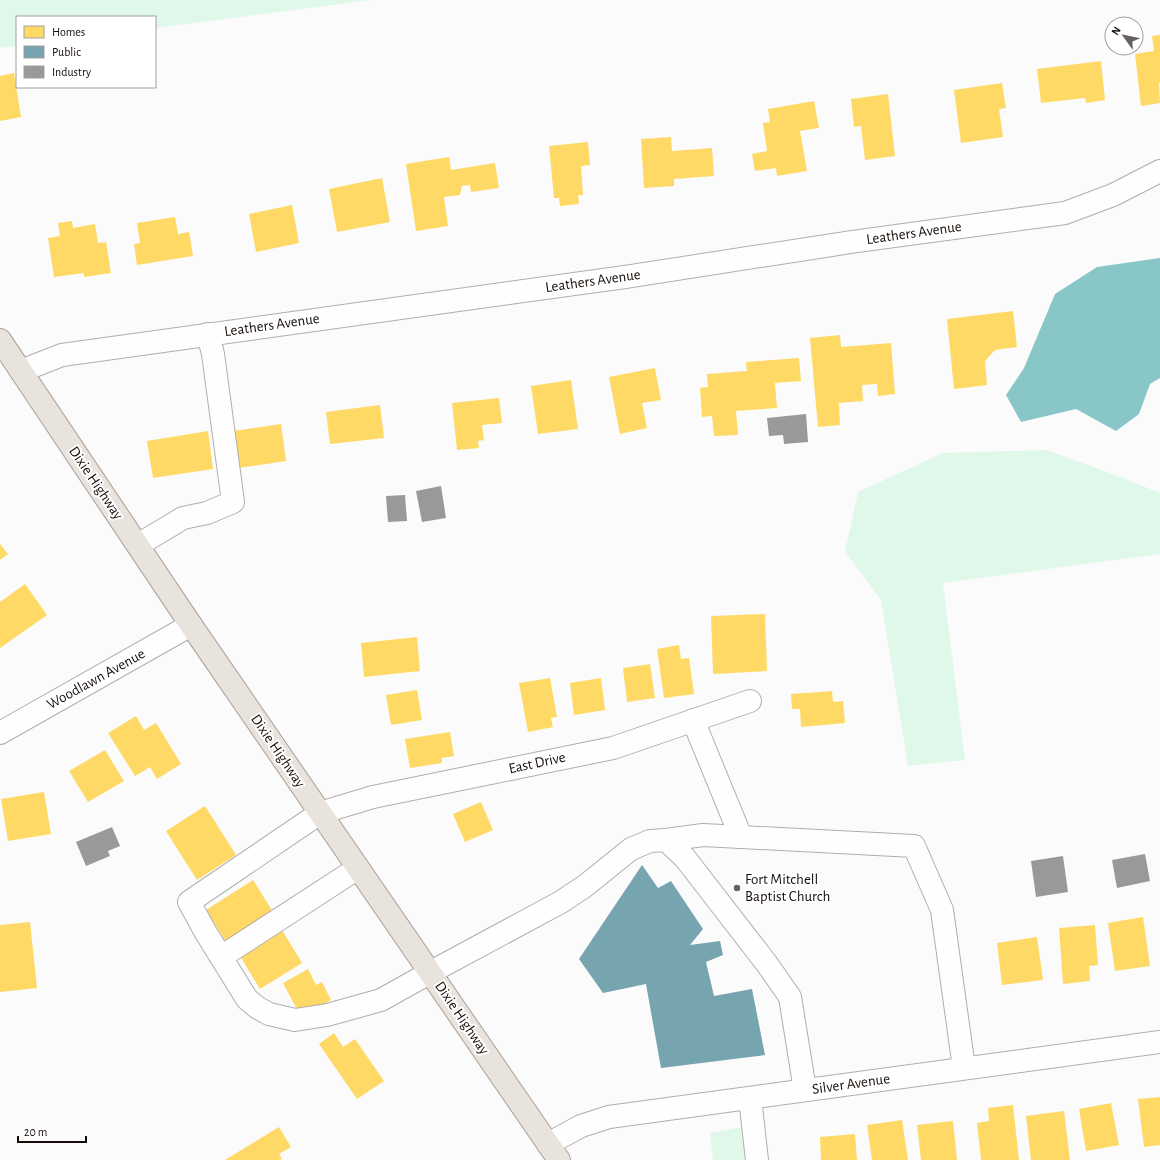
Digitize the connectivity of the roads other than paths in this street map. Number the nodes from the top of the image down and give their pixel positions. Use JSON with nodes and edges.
{"nodes":[{"id":1,"x":1160,"y":171,"type":"edge"},
{"id":2,"x":208,"y":334,"type":"junction"},
{"id":3,"x":0,"y":340,"type":"edge"},
{"id":4,"x":21,"y":371,"type":"junction"},
{"id":5,"x":138,"y":545,"type":"junction"},
{"id":6,"x":191,"y":625,"type":"junction"},
{"id":7,"x":750,"y":701,"type":"dead end"},
{"id":8,"x":694,"y":720,"type":"junction"},
{"id":9,"x":0,"y":733,"type":"edge"},
{"id":10,"x":320,"y":813,"type":"junction"},
{"id":11,"x":741,"y":837,"type":"junction"},
{"id":12,"x":666,"y":840,"type":"junction"},
{"id":13,"x":358,"y":868,"type":"junction"},
{"id":14,"x":221,"y":958,"type":"junction"},
{"id":15,"x":430,"y":972,"type":"junction"},
{"id":16,"x":1160,"y":1042,"type":"edge"},
{"id":17,"x":964,"y":1068,"type":"junction"},
{"id":18,"x":805,"y":1090,"type":"junction"},
{"id":19,"x":750,"y":1098,"type":"junction"},
{"id":20,"x":554,"y":1152,"type":"edge"},
{"id":21,"x":757,"y":1160,"type":"edge"}],
"edges":[{"from":1,"to":2,"type":"street","name":"Leathers Avenue"},
{"from":2,"to":4,"type":"street","name":"Leathers Avenue"},
{"from":2,"to":5,"type":"street"},
{"from":3,"to":4,"type":"main road","name":"Dixie Highway"},
{"from":4,"to":5,"type":"main road","name":"Dixie Highway"},
{"from":5,"to":6,"type":"main road","name":"Dixie Highway"},
{"from":6,"to":9,"type":"street","name":"Woodlawn Avenue"},
{"from":6,"to":10,"type":"main road","name":"Dixie Highway"},
{"from":7,"to":8,"type":"street","name":"East Drive"},
{"from":8,"to":10,"type":"street","name":"East Drive"},
{"from":8,"to":11,"type":"street"},
{"from":10,"to":13,"type":"main road","name":"Dixie Highway"},
{"from":10,"to":14,"type":"street","name":"East Drive"},
{"from":11,"to":12,"type":"street"},
{"from":11,"to":17,"type":"street"},
{"from":12,"to":15,"type":"street"},
{"from":12,"to":18,"type":"street"},
{"from":13,"to":14,"type":"street"},
{"from":13,"to":15,"type":"main road","name":"Dixie Highway"},
{"from":14,"to":15,"type":"street"},
{"from":15,"to":20,"type":"main road","name":"Dixie Highway"},
{"from":16,"to":17,"type":"street","name":"Silver Avenue"},
{"from":17,"to":18,"type":"street","name":"Silver Avenue"},
{"from":18,"to":19,"type":"street","name":"Silver Avenue"},
{"from":19,"to":20,"type":"street","name":"Silver Avenue"},
{"from":19,"to":21,"type":"street"}]}
